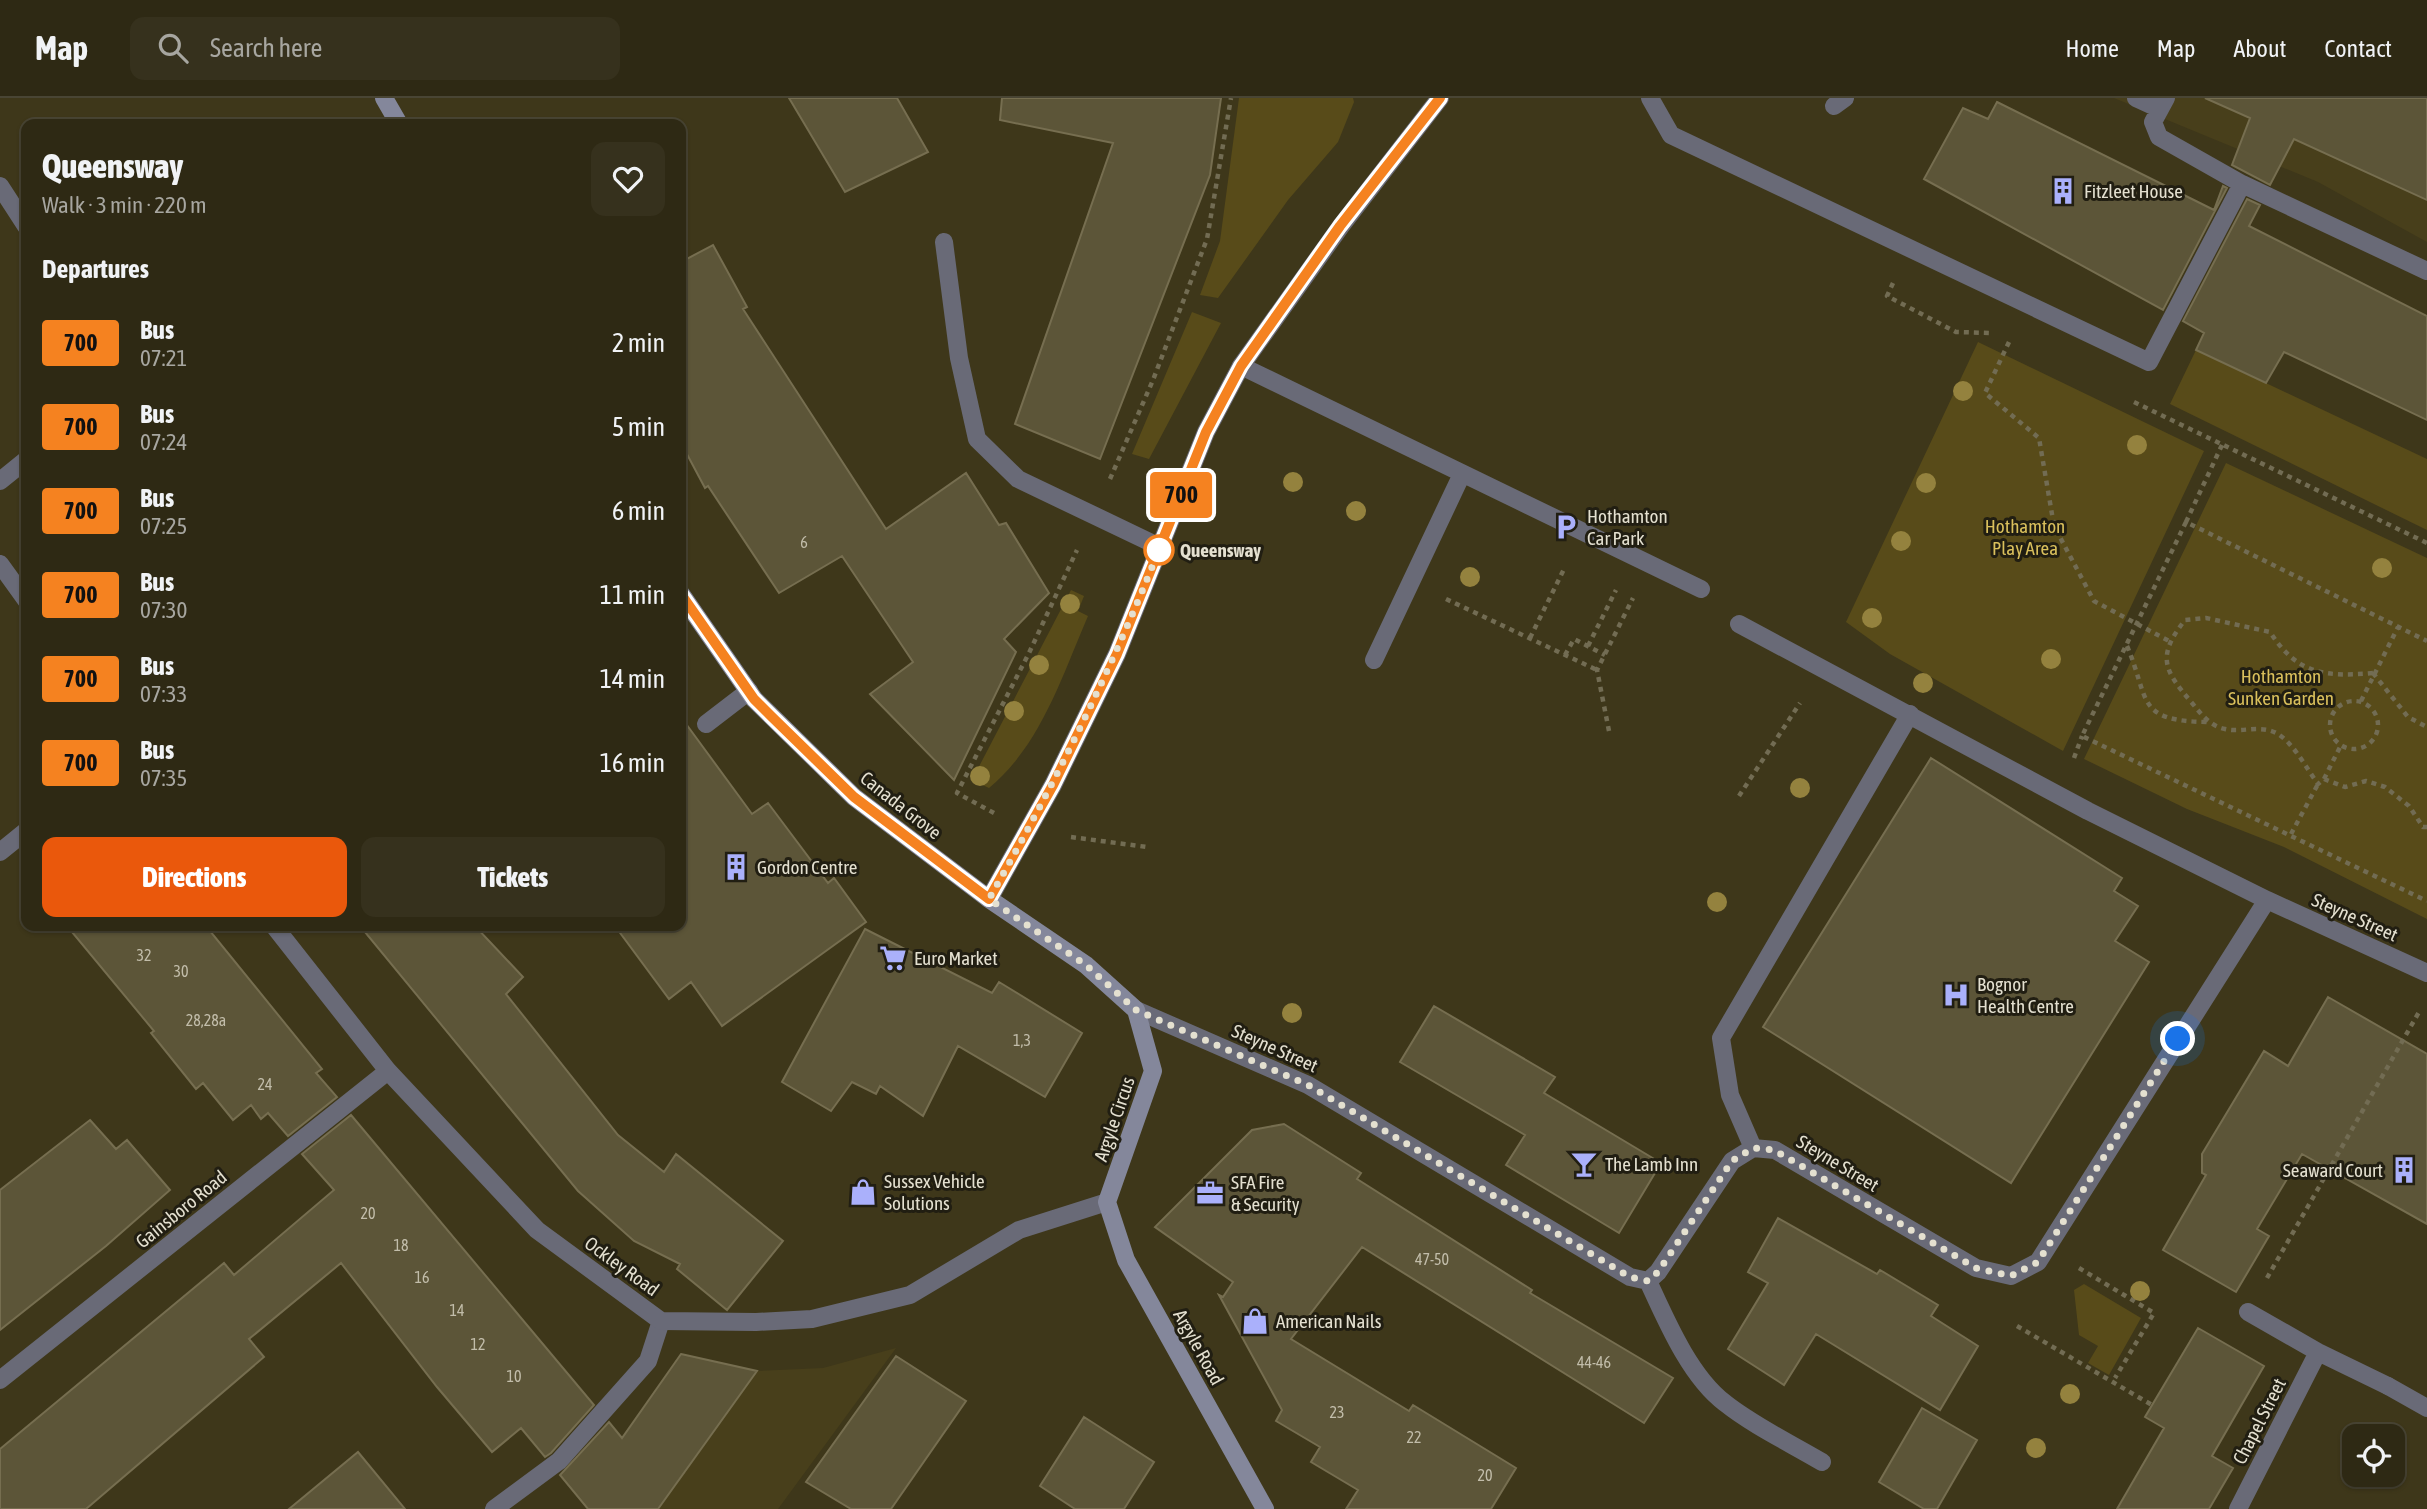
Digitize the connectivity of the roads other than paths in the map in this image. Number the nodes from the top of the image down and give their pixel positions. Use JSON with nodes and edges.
{"nodes":[{"id":1,"x":384,"y":98,"type":"edge"},
{"id":2,"x":1440,"y":98,"type":"edge"},
{"id":3,"x":1650,"y":98,"type":"edge"},
{"id":4,"x":2136,"y":98,"type":"edge"},
{"id":5,"x":2163,"y":103,"type":"edge"},
{"id":6,"x":396,"y":119,"type":"edge"},
{"id":7,"x":2242,"y":184,"type":"junction"},
{"id":8,"x":0,"y":186,"type":"edge"},
{"id":9,"x":21,"y":218,"type":"edge"},
{"id":10,"x":944,"y":242,"type":"dead end"},
{"id":11,"x":2427,"y":271,"type":"edge"},
{"id":12,"x":1241,"y":366,"type":"junction"},
{"id":13,"x":21,"y":464,"type":"edge"},
{"id":14,"x":1462,"y":474,"type":"junction"},
{"id":15,"x":0,"y":481,"type":"edge"},
{"id":16,"x":1160,"y":547,"type":"junction"},
{"id":17,"x":0,"y":564,"type":"edge"},
{"id":18,"x":1701,"y":589,"type":"dead end"},
{"id":19,"x":21,"y":593,"type":"edge"},
{"id":20,"x":686,"y":601,"type":"edge"},
{"id":21,"x":1740,"y":624,"type":"dead end"},
{"id":22,"x":1374,"y":660,"type":"dead end"},
{"id":23,"x":749,"y":691,"type":"junction"},
{"id":24,"x":1910,"y":714,"type":"junction"},
{"id":25,"x":706,"y":724,"type":"dead end"},
{"id":26,"x":21,"y":835,"type":"edge"},
{"id":27,"x":0,"y":852,"type":"edge"},
{"id":28,"x":989,"y":899,"type":"junction"},
{"id":29,"x":2267,"y":900,"type":"junction"},
{"id":30,"x":278,"y":931,"type":"edge"},
{"id":31,"x":2427,"y":972,"type":"edge"},
{"id":32,"x":1136,"y":1010,"type":"junction"},
{"id":33,"x":388,"y":1071,"type":"junction"},
{"id":34,"x":1753,"y":1148,"type":"junction"},
{"id":35,"x":1107,"y":1202,"type":"junction"},
{"id":36,"x":1648,"y":1281,"type":"junction"},
{"id":37,"x":2248,"y":1312,"type":"road end"},
{"id":38,"x":661,"y":1321,"type":"junction"},
{"id":39,"x":2318,"y":1352,"type":"junction"},
{"id":40,"x":0,"y":1380,"type":"edge"},
{"id":41,"x":2427,"y":1408,"type":"edge"},
{"id":42,"x":1822,"y":1462,"type":"dead end"},
{"id":43,"x":494,"y":1509,"type":"edge"},
{"id":44,"x":1265,"y":1509,"type":"edge"},
{"id":45,"x":2238,"y":1509,"type":"edge"}],
"edges":[{"from":1,"to":6,"type":"main road"},
{"from":2,"to":12,"type":"street"},
{"from":3,"to":7,"type":"street"},
{"from":4,"to":5,"type":"street"},
{"from":5,"to":7,"type":"street"},
{"from":7,"to":11,"type":"street"},
{"from":8,"to":9,"type":"street"},
{"from":10,"to":16,"type":"street"},
{"from":12,"to":14,"type":"street"},
{"from":12,"to":16,"type":"street"},
{"from":13,"to":15,"type":"street"},
{"from":14,"to":18,"type":"street"},
{"from":14,"to":22,"type":"street"},
{"from":16,"to":28,"type":"street"},
{"from":17,"to":19,"type":"street"},
{"from":20,"to":23,"type":"main road","name":"Canada Grove"},
{"from":21,"to":24,"type":"street","name":"Steyne Street"},
{"from":23,"to":25,"type":"street"},
{"from":23,"to":28,"type":"main road","name":"Canada Grove"},
{"from":24,"to":29,"type":"street","name":"Steyne Street"},
{"from":24,"to":34,"type":"street"},
{"from":26,"to":27,"type":"street"},
{"from":28,"to":32,"type":"main road","name":"Canada Grove"},
{"from":29,"to":31,"type":"street","name":"Steyne Street"},
{"from":29,"to":34,"type":"street","name":"Steyne Street"},
{"from":30,"to":33,"type":"street","name":"Ockley Road"},
{"from":32,"to":35,"type":"main road","name":"Argyle Circus"},
{"from":32,"to":36,"type":"street","name":"Steyne Street"},
{"from":33,"to":38,"type":"street","name":"Ockley Road"},
{"from":33,"to":40,"type":"street","name":"Gainsboro Road"},
{"from":34,"to":36,"type":"street"},
{"from":35,"to":38,"type":"street","name":"Ockley Road"},
{"from":35,"to":44,"type":"main road","name":"Argyle Road"},
{"from":36,"to":42,"type":"street"},
{"from":37,"to":39,"type":"street"},
{"from":38,"to":43,"type":"street"},
{"from":39,"to":41,"type":"street"},
{"from":39,"to":45,"type":"street","name":"Chapel Street"}]}
